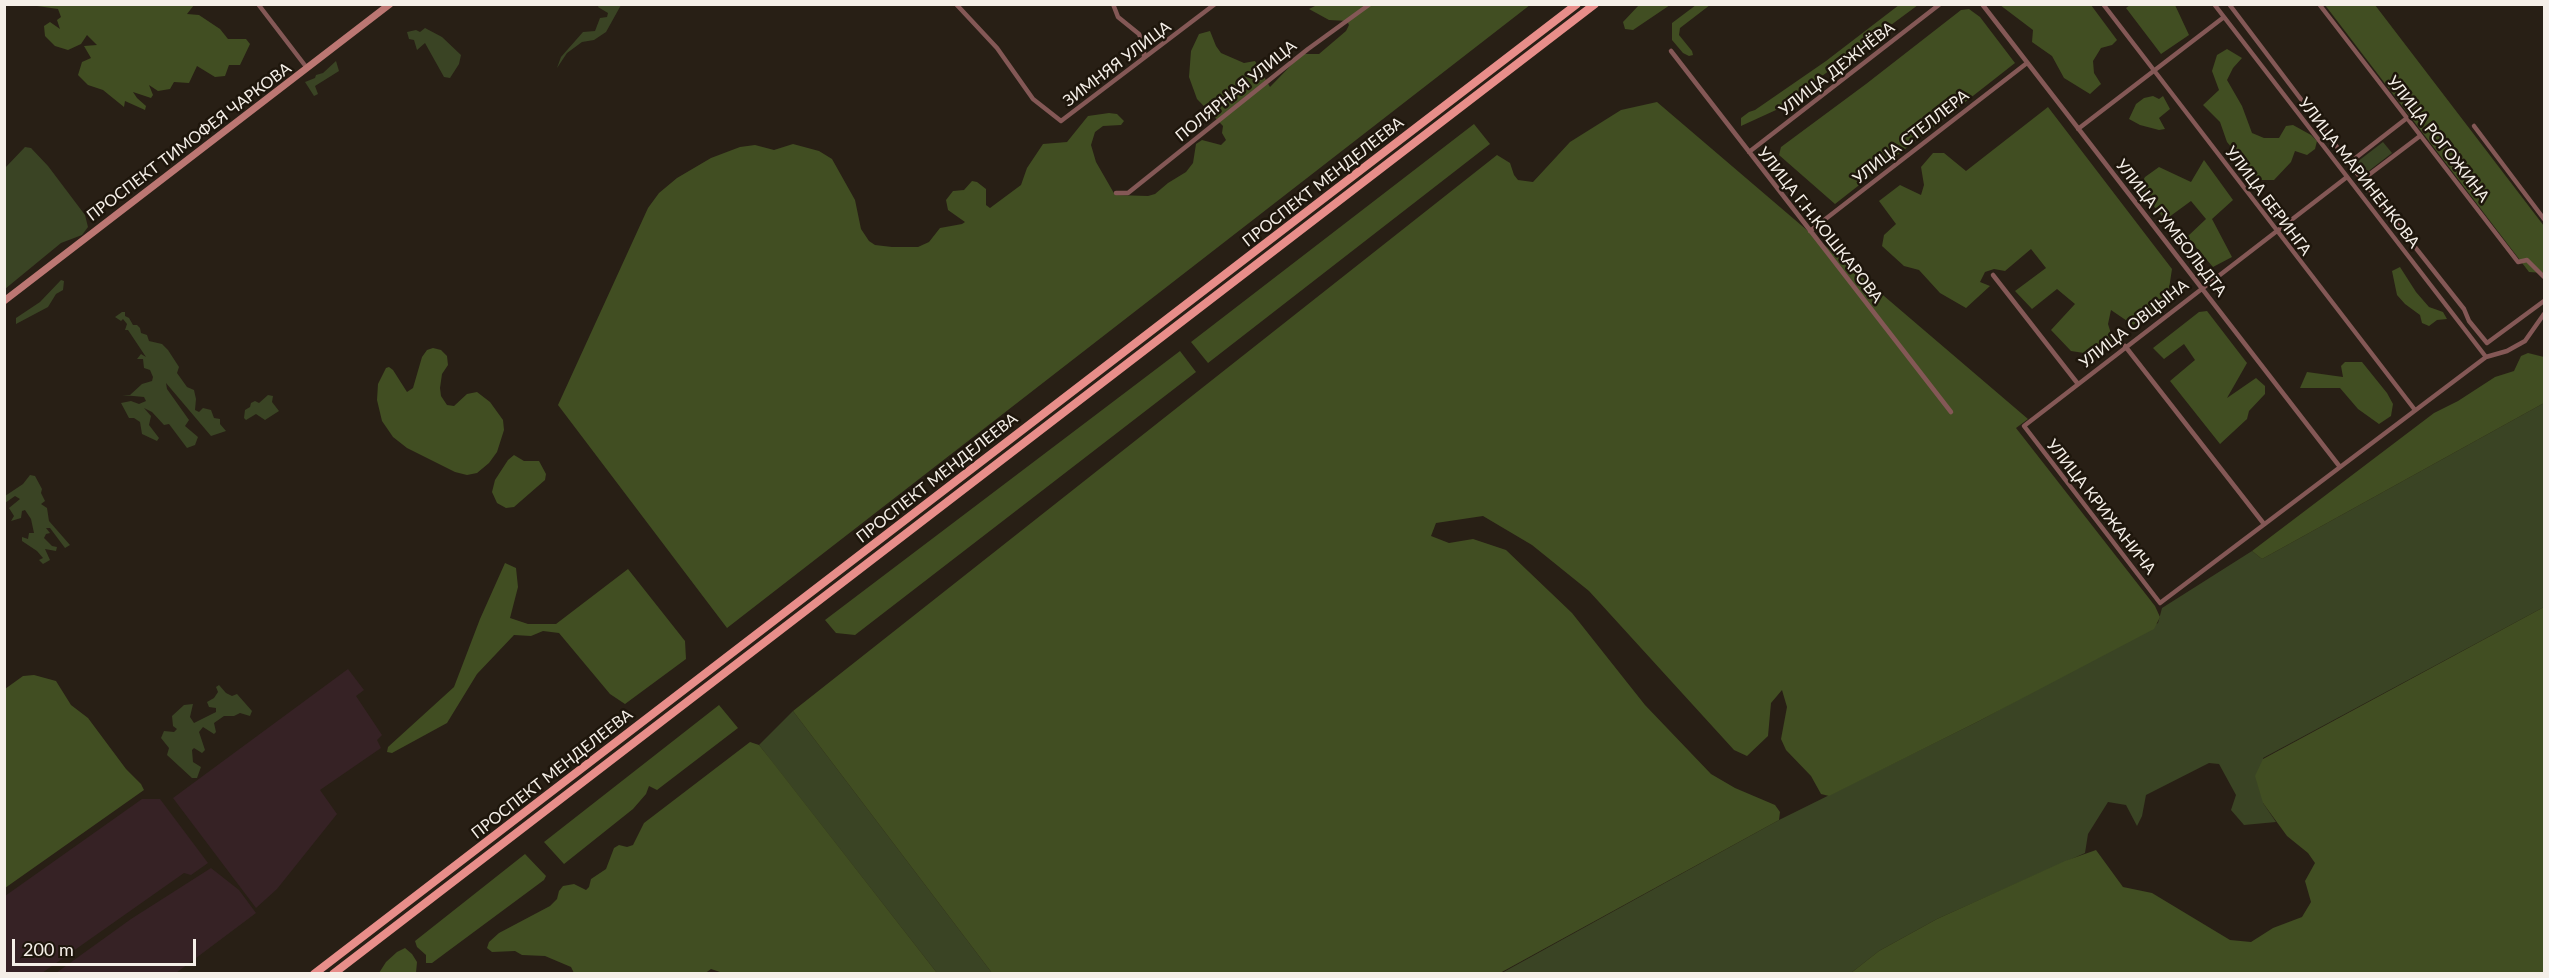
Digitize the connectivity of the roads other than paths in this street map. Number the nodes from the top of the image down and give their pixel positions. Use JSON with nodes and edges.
{"nodes":[{"id":1,"x":258,"y":4,"type":"edge"},
{"id":2,"x":390,"y":4,"type":"edge"},
{"id":3,"x":956,"y":4,"type":"edge"},
{"id":4,"x":1113,"y":4,"type":"edge"},
{"id":5,"x":1215,"y":4,"type":"edge"},
{"id":6,"x":1370,"y":4,"type":"edge"},
{"id":7,"x":1577,"y":4,"type":"edge"},
{"id":8,"x":1595,"y":4,"type":"edge"},
{"id":9,"x":1940,"y":4,"type":"edge"},
{"id":10,"x":1982,"y":4,"type":"edge"},
{"id":11,"x":2103,"y":4,"type":"edge"},
{"id":12,"x":2214,"y":4,"type":"edge"},
{"id":13,"x":2229,"y":4,"type":"edge"},
{"id":14,"x":2319,"y":4,"type":"edge"},
{"id":15,"x":2224,"y":17,"type":"junction"},
{"id":16,"x":1671,"y":51,"type":"dead end"},
{"id":17,"x":1144,"y":57,"type":"junction"},
{"id":18,"x":2027,"y":63,"type":"junction"},
{"id":19,"x":307,"y":68,"type":"junction"},
{"id":20,"x":2155,"y":70,"type":"junction"},
{"id":21,"x":2406,"y":118,"type":"junction"},
{"id":22,"x":2474,"y":126,"type":"dead end"},
{"id":23,"x":2078,"y":129,"type":"junction"},
{"id":24,"x":2420,"y":136,"type":"junction"},
{"id":25,"x":1749,"y":152,"type":"junction"},
{"id":26,"x":2349,"y":163,"type":"junction"},
{"id":27,"x":2347,"y":177,"type":"junction"},
{"id":28,"x":2362,"y":180,"type":"junction"},
{"id":29,"x":1116,"y":193,"type":"dead end"},
{"id":30,"x":2544,"y":219,"type":"edge"},
{"id":31,"x":1810,"y":231,"type":"junction"},
{"id":32,"x":2275,"y":231,"type":"junction"},
{"id":33,"x":1993,"y":275,"type":"dead end"},
{"id":34,"x":2544,"y":277,"type":"edge"},
{"id":35,"x":2202,"y":286,"type":"junction"},
{"id":36,"x":4,"y":301,"type":"edge"},
{"id":37,"x":2544,"y":301,"type":"edge"},
{"id":38,"x":2544,"y":314,"type":"edge"},
{"id":39,"x":1170,"y":317,"type":"junction"},
{"id":40,"x":1177,"y":326,"type":"junction"},
{"id":41,"x":2126,"y":346,"type":"junction"},
{"id":42,"x":2486,"y":357,"type":"junction"},
{"id":43,"x":2078,"y":384,"type":"junction"},
{"id":44,"x":2415,"y":410,"type":"junction"},
{"id":45,"x":1951,"y":412,"type":"dead end"},
{"id":46,"x":2024,"y":426,"type":"joint"},
{"id":47,"x":2340,"y":467,"type":"junction"},
{"id":48,"x":2264,"y":524,"type":"junction"},
{"id":49,"x":757,"y":633,"type":"junction"},
{"id":50,"x":764,"y":642,"type":"junction"},
{"id":51,"x":597,"y":756,"type":"junction"},
{"id":52,"x":604,"y":765,"type":"junction"},
{"id":53,"x":314,"y":974,"type":"edge"},
{"id":54,"x":333,"y":974,"type":"edge"}],
"edges":[{"from":1,"to":19,"type":"street"},
{"from":2,"to":19,"type":"main road","name":"ПРОСПЕКТ ТИМОФЕЯ ЧАРКОВА"},
{"from":3,"to":17,"type":"street","name":"ЗИМНЯЯ УЛИЦА"},
{"from":4,"to":17,"type":"street"},
{"from":5,"to":17,"type":"street","name":"ЗИМНЯЯ УЛИЦА"},
{"from":6,"to":29,"type":"street","name":"ПОЛЯРНАЯ УЛИЦА"},
{"from":7,"to":39,"type":"main road","name":"ПРОСПЕКТ МЕНДЕЛЕЕВА"},
{"from":8,"to":40,"type":"main road","name":"ПРОСПЕКТ МЕНДЕЛЕЕВА"},
{"from":9,"to":25,"type":"street","name":"УЛИЦА ДЕЖНЁВА"},
{"from":10,"to":18,"type":"street","name":"УЛИЦА ГУМБОЛЬДТА"},
{"from":11,"to":20,"type":"street","name":"УЛИЦА БЕРИНГА"},
{"from":12,"to":15,"type":"street","name":"УЛИЦА МАРИНЕНКОВА"},
{"from":13,"to":26,"type":"street"},
{"from":14,"to":21,"type":"street","name":"УЛИЦА РОГОЖИНА"},
{"from":15,"to":20,"type":"street"},
{"from":15,"to":27,"type":"street","name":"УЛИЦА МАРИНЕНКОВА"},
{"from":16,"to":25,"type":"street","name":"УЛИЦА Г.Н.КОШКАРОВА"},
{"from":18,"to":23,"type":"street","name":"УЛИЦА ГУМБОЛЬДТА"},
{"from":18,"to":31,"type":"street","name":"УЛИЦА СТЕЛЛЕРА"},
{"from":19,"to":36,"type":"main road","name":"ПРОСПЕКТ ТИМОФЕЯ ЧАРКОВА"},
{"from":20,"to":23,"type":"street"},
{"from":20,"to":32,"type":"street","name":"УЛИЦА БЕРИНГА"},
{"from":21,"to":24,"type":"street","name":"УЛИЦА РОГОЖИНА"},
{"from":21,"to":26,"type":"street"},
{"from":22,"to":30,"type":"street"},
{"from":23,"to":35,"type":"street","name":"УЛИЦА ГУМБОЛЬДТА"},
{"from":24,"to":28,"type":"street"},
{"from":24,"to":34,"type":"street","name":"УЛИЦА РОГОЖИНА"},
{"from":25,"to":31,"type":"street","name":"УЛИЦА Г.Н.КОШКАРОВА"},
{"from":26,"to":28,"type":"street"},
{"from":27,"to":32,"type":"street","name":"УЛИЦА ОВЦЫНА"},
{"from":27,"to":42,"type":"street","name":"УЛИЦА МАРИНЕНКОВА"},
{"from":28,"to":37,"type":"street"},
{"from":31,"to":45,"type":"street","name":"УЛИЦА Г.Н.КОШКАРОВА"},
{"from":32,"to":35,"type":"street","name":"УЛИЦА ОВЦЫНА"},
{"from":32,"to":44,"type":"street","name":"УЛИЦА БЕРИНГА"},
{"from":33,"to":43,"type":"street"},
{"from":35,"to":41,"type":"street","name":"УЛИЦА ОВЦЫНА"},
{"from":35,"to":47,"type":"street","name":"УЛИЦА ГУМБОЛЬДТА"},
{"from":38,"to":42,"type":"street"},
{"from":39,"to":40,"type":"main road"},
{"from":39,"to":49,"type":"main road","name":"ПРОСПЕКТ МЕНДЕЛЕЕВА"},
{"from":40,"to":50,"type":"main road","name":"ПРОСПЕКТ МЕНДЕЛЕЕВА"},
{"from":41,"to":43,"type":"street","name":"УЛИЦА ОВЦЫНА"},
{"from":41,"to":48,"type":"street"},
{"from":42,"to":44,"type":"street"},
{"from":43,"to":46,"type":"street","name":"УЛИЦА ОВЦЫНА"},
{"from":44,"to":47,"type":"street"},
{"from":46,"to":48,"type":"street","name":"УЛИЦА КРИЖАНИЧА"},
{"from":47,"to":48,"type":"street"},
{"from":49,"to":50,"type":"main road"},
{"from":49,"to":51,"type":"main road","name":"ПРОСПЕКТ МЕНДЕЛЕЕВА"},
{"from":50,"to":52,"type":"main road","name":"ПРОСПЕКТ МЕНДЕЛЕЕВА"},
{"from":51,"to":52,"type":"main road"},
{"from":51,"to":53,"type":"main road","name":"ПРОСПЕКТ МЕНДЕЛЕЕВА"},
{"from":52,"to":54,"type":"main road","name":"ПРОСПЕКТ МЕНДЕЛЕЕВА"}]}
